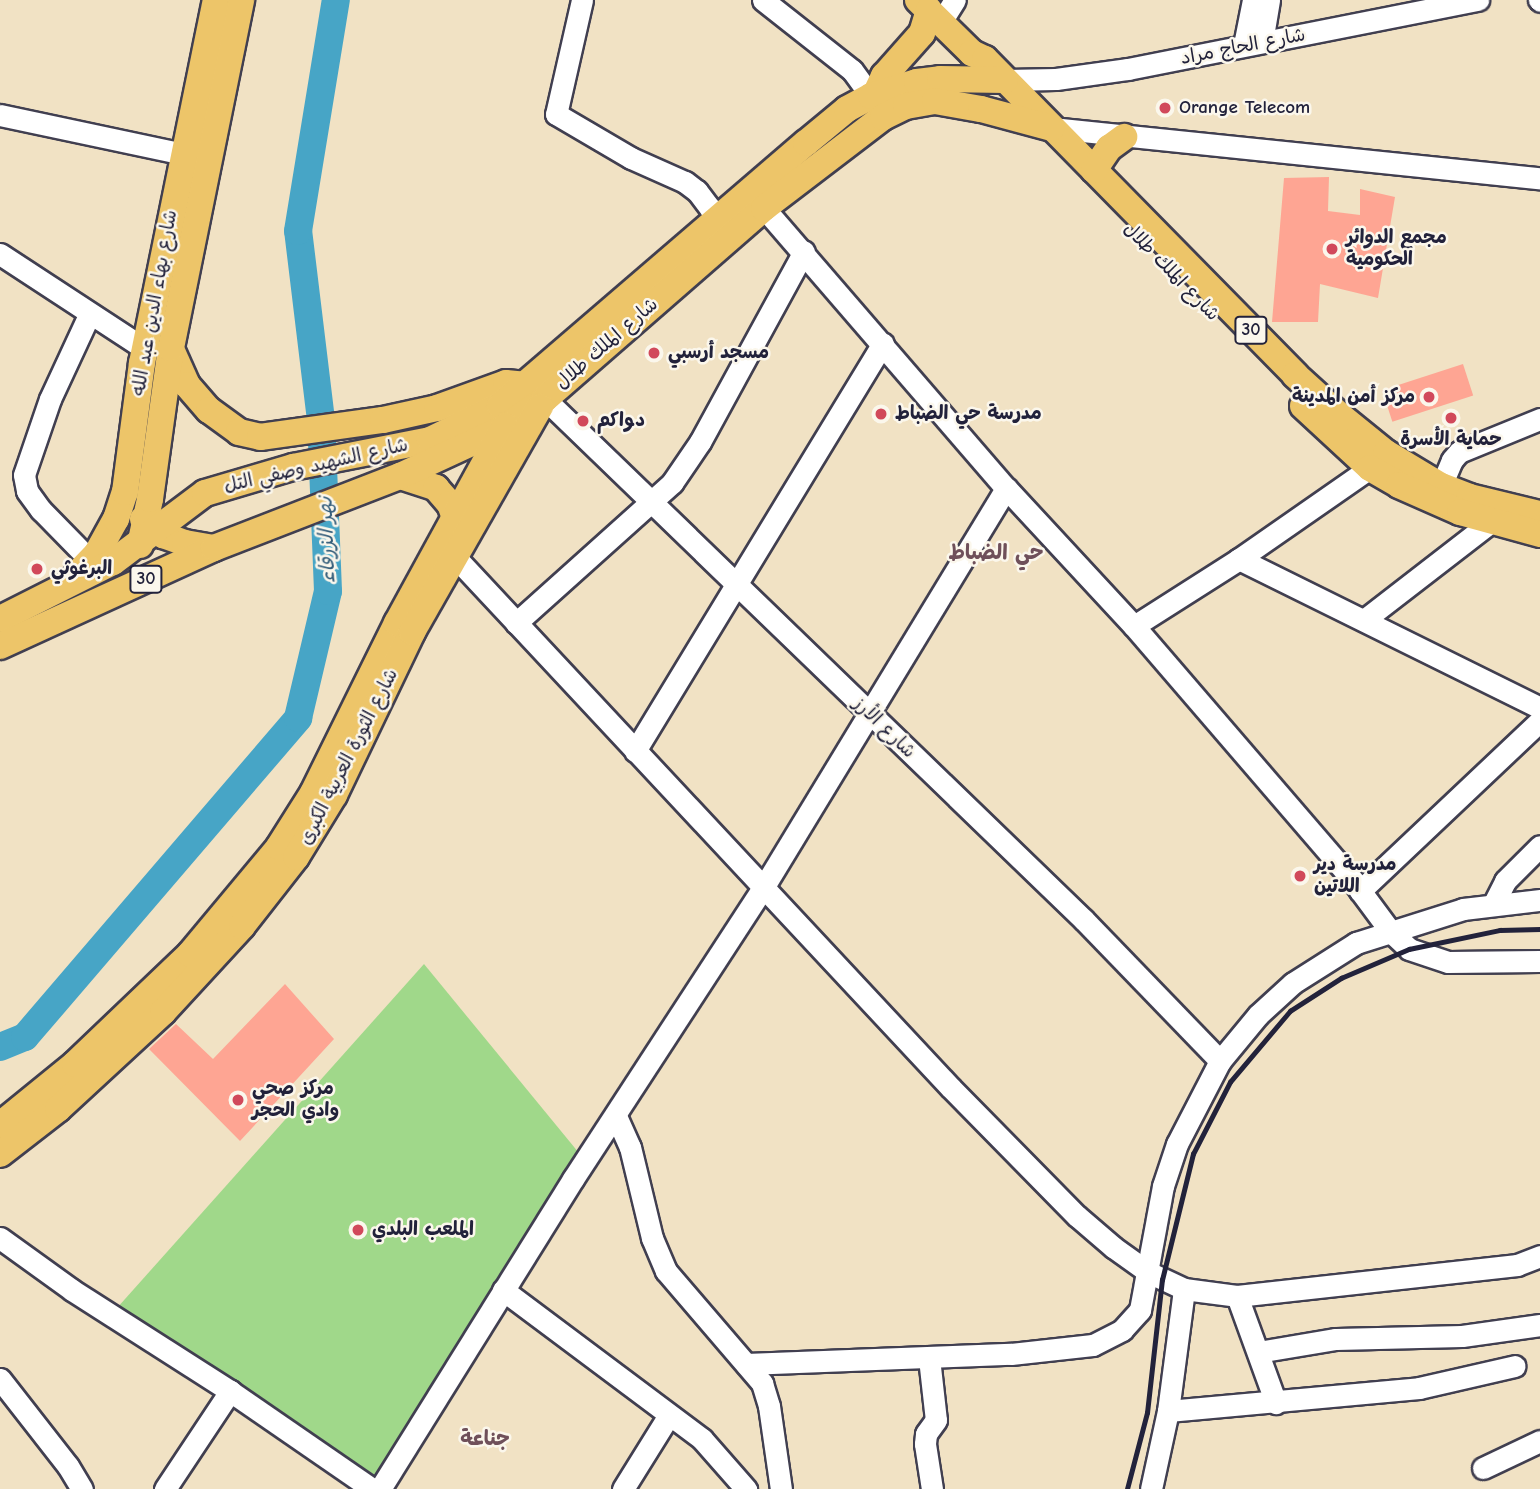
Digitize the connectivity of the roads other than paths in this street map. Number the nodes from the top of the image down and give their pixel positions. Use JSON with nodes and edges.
{"nodes":[{"id":1,"x":216,"y":0,"type":"edge"},
{"id":2,"x":241,"y":0,"type":"edge"},
{"id":3,"x":582,"y":0,"type":"edge"},
{"id":4,"x":763,"y":0,"type":"edge"},
{"id":5,"x":1253,"y":0,"type":"edge"},
{"id":6,"x":1269,"y":0,"type":"edge"},
{"id":7,"x":1478,"y":0,"type":"edge"},
{"id":8,"x":936,"y":8,"type":"edge"},
{"id":9,"x":1253,"y":43,"type":"junction"},
{"id":10,"x":997,"y":80,"type":"junction"},
{"id":11,"x":873,"y":95,"type":"junction"},
{"id":12,"x":0,"y":115,"type":"edge"},
{"id":13,"x":1023,"y":121,"type":"junction"},
{"id":14,"x":1052,"y":128,"type":"junction"},
{"id":15,"x":1124,"y":137,"type":"junction"},
{"id":16,"x":183,"y":154,"type":"junction"},
{"id":17,"x":1094,"y":170,"type":"junction"},
{"id":18,"x":1540,"y":178,"type":"edge"},
{"id":19,"x":764,"y":208,"type":"junction"},
{"id":20,"x":715,"y":220,"type":"junction"},
{"id":21,"x":804,"y":251,"type":"junction"},
{"id":22,"x":0,"y":254,"type":"edge"},
{"id":23,"x":0,"y":268,"type":"edge"},
{"id":24,"x":87,"y":319,"type":"junction"},
{"id":25,"x":883,"y":343,"type":"junction"},
{"id":26,"x":153,"y":353,"type":"junction"},
{"id":27,"x":536,"y":392,"type":"junction"},
{"id":28,"x":1540,"y":419,"type":"edge"},
{"id":29,"x":504,"y":428,"type":"junction"},
{"id":30,"x":130,"y":463,"type":"junction"},
{"id":31,"x":1370,"y":468,"type":"junction"},
{"id":32,"x":400,"y":477,"type":"junction"},
{"id":33,"x":1441,"y":486,"type":"junction"},
{"id":34,"x":1006,"y":488,"type":"junction"},
{"id":35,"x":652,"y":503,"type":"junction"},
{"id":36,"x":1540,"y":514,"type":"edge"},
{"id":37,"x":455,"y":518,"type":"junction"},
{"id":38,"x":1492,"y":522,"type":"junction"},
{"id":39,"x":147,"y":532,"type":"junction"},
{"id":40,"x":1540,"y":534,"type":"edge"},
{"id":41,"x":215,"y":548,"type":"junction"},
{"id":42,"x":456,"y":558,"type":"junction"},
{"id":43,"x":1239,"y":559,"type":"junction"},
{"id":44,"x":90,"y":561,"type":"junction"},
{"id":45,"x":735,"y":585,"type":"junction"},
{"id":46,"x":61,"y":589,"type":"junction"},
{"id":47,"x":124,"y":589,"type":"junction"},
{"id":48,"x":0,"y":620,"type":"edge"},
{"id":49,"x":1364,"y":620,"type":"junction"},
{"id":50,"x":516,"y":623,"type":"junction"},
{"id":51,"x":1134,"y":626,"type":"junction"},
{"id":52,"x":0,"y":646,"type":"edge"},
{"id":53,"x":1540,"y":708,"type":"edge"},
{"id":54,"x":868,"y":713,"type":"junction"},
{"id":55,"x":1540,"y":721,"type":"edge"},
{"id":56,"x":635,"y":751,"type":"junction"},
{"id":57,"x":1540,"y":846,"type":"edge"},
{"id":58,"x":763,"y":888,"type":"junction"},
{"id":59,"x":1360,"y":891,"type":"junction"},
{"id":60,"x":1540,"y":900,"type":"edge"},
{"id":61,"x":1494,"y":903,"type":"junction"},
{"id":62,"x":1390,"y":931,"type":"junction"},
{"id":63,"x":1540,"y":961,"type":"edge"},
{"id":64,"x":1220,"y":1061,"type":"junction"},
{"id":65,"x":616,"y":1116,"type":"junction"},
{"id":66,"x":0,"y":1125,"type":"edge"},
{"id":67,"x":0,"y":1154,"type":"edge"},
{"id":68,"x":0,"y":1238,"type":"edge"},
{"id":69,"x":1540,"y":1256,"type":"edge"},
{"id":70,"x":1148,"y":1272,"type":"junction"},
{"id":71,"x":1185,"y":1289,"type":"junction"},
{"id":72,"x":503,"y":1290,"type":"junction"},
{"id":73,"x":1237,"y":1296,"type":"junction"},
{"id":74,"x":1540,"y":1325,"type":"edge"},
{"id":75,"x":1258,"y":1352,"type":"junction"},
{"id":76,"x":929,"y":1358,"type":"junction"},
{"id":77,"x":746,"y":1364,"type":"junction"},
{"id":78,"x":1515,"y":1366,"type":"dead end"},
{"id":79,"x":0,"y":1379,"type":"edge"},
{"id":80,"x":230,"y":1391,"type":"junction"},
{"id":81,"x":1276,"y":1403,"type":"junction"},
{"id":82,"x":1168,"y":1411,"type":"junction"},
{"id":83,"x":669,"y":1415,"type":"junction"},
{"id":84,"x":1540,"y":1441,"type":"edge"},
{"id":85,"x":1483,"y":1468,"type":"dead end"},
{"id":86,"x":631,"y":1486,"type":"edge"},
{"id":87,"x":82,"y":1489,"type":"edge"},
{"id":88,"x":165,"y":1489,"type":"edge"},
{"id":89,"x":373,"y":1489,"type":"edge"},
{"id":90,"x":380,"y":1489,"type":"edge"},
{"id":91,"x":746,"y":1489,"type":"edge"},
{"id":92,"x":781,"y":1489,"type":"edge"},
{"id":93,"x":932,"y":1489,"type":"edge"},
{"id":94,"x":1151,"y":1489,"type":"edge"}],
"edges":[{"from":1,"to":16,"type":"main road","name":"شارع بهاء الدين عبد الله"},
{"from":2,"to":26,"type":"main road","name":"شارع بهاء الدين عبد الله"},
{"from":3,"to":20,"type":"street"},
{"from":4,"to":11,"type":"street"},
{"from":5,"to":9,"type":"street"},
{"from":6,"to":9,"type":"street"},
{"from":7,"to":9,"type":"street","name":"شارع الحاج مراد"},
{"from":8,"to":10,"type":"main road"},
{"from":8,"to":11,"type":"main road"},
{"from":9,"to":10,"type":"street","name":"شارع الحاج مراد"},
{"from":10,"to":11,"type":"main road","name":"شارع الملك طلال","number":"30"},
{"from":10,"to":13,"type":"main road","name":"شارع الملك طلال","number":"30"},
{"from":10,"to":14,"type":"main road","name":"شارع الملك طلال","number":"30"},
{"from":11,"to":20,"type":"main road","name":"شارع الملك طلال","number":"30"},
{"from":12,"to":16,"type":"street"},
{"from":13,"to":14,"type":"main road","name":"شارع الملك طلال","number":"30"},
{"from":13,"to":19,"type":"main road","name":"شارع الملك طلال","number":"30"},
{"from":13,"to":31,"type":"main road","name":"شارع الملك طلال","number":"30"},
{"from":14,"to":15,"type":"street"},
{"from":14,"to":17,"type":"main road","name":"شارع الملك طلال","number":"30"},
{"from":15,"to":17,"type":"main road"},
{"from":15,"to":18,"type":"street"},
{"from":16,"to":26,"type":"main road","name":"شارع بهاء الدين عبد الله"},
{"from":17,"to":33,"type":"main road","name":"شارع الملك طلال","number":"30"},
{"from":19,"to":21,"type":"street"},
{"from":19,"to":27,"type":"main road","name":"شارع الملك طلال","number":"30"},
{"from":20,"to":27,"type":"main road","name":"شارع الملك طلال","number":"30"},
{"from":21,"to":25,"type":"street"},
{"from":21,"to":35,"type":"street"},
{"from":22,"to":24,"type":"street"},
{"from":23,"to":24,"type":"street"},
{"from":24,"to":26,"type":"street"},
{"from":24,"to":44,"type":"street"},
{"from":25,"to":34,"type":"street"},
{"from":25,"to":45,"type":"street"},
{"from":26,"to":27,"type":"main road"},
{"from":26,"to":30,"type":"main road","name":"شارع بهاء الدين عبد الله"},
{"from":26,"to":39,"type":"main road","name":"شارع بهاء الدين عبد الله"},
{"from":27,"to":29,"type":"main road","name":"شارع الثورة العربية الكبرى"},
{"from":27,"to":35,"type":"street","name":"شارع الأرز"},
{"from":27,"to":39,"type":"main road","name":"شارع الشهيد وصفي التل","number":"30"},
{"from":27,"to":42,"type":"main road","name":"شارع الثورة العربية الكبرى"},
{"from":28,"to":33,"type":"street"},
{"from":29,"to":32,"type":"main road","name":"شارع الشهيد وصفي التل","number":"30"},
{"from":29,"to":37,"type":"main road","name":"شارع الثورة العربية الكبرى"},
{"from":30,"to":39,"type":"main road"},
{"from":30,"to":44,"type":"main road","name":"شارع بهاء الدين عبد الله"},
{"from":31,"to":38,"type":"main road","name":"شارع الملك طلال","number":"30"},
{"from":31,"to":43,"type":"street"},
{"from":32,"to":37,"type":"main road"},
{"from":32,"to":41,"type":"main road","name":"شارع الشهيد وصفي التل","number":"30"},
{"from":33,"to":36,"type":"main road","name":"شارع الملك طلال","number":"30"},
{"from":34,"to":51,"type":"street"},
{"from":34,"to":54,"type":"street"},
{"from":35,"to":45,"type":"street","name":"شارع الأرز"},
{"from":35,"to":50,"type":"street"},
{"from":37,"to":66,"type":"main road","name":"شارع الثورة العربية الكبرى"},
{"from":38,"to":40,"type":"main road","name":"شارع الملك طلال","number":"30"},
{"from":38,"to":49,"type":"street"},
{"from":39,"to":41,"type":"main road"},
{"from":39,"to":46,"type":"main road","name":"شارع الشهيد وصفي التل","number":"30"},
{"from":39,"to":47,"type":"main road","name":"شارع بهاء الدين عبد الله"},
{"from":41,"to":47,"type":"main road","name":"شارع الشهيد وصفي التل","number":"30"},
{"from":42,"to":50,"type":"street"},
{"from":42,"to":67,"type":"main road","name":"شارع الثورة العربية الكبرى"},
{"from":43,"to":49,"type":"street"},
{"from":43,"to":51,"type":"street"},
{"from":44,"to":46,"type":"main road","name":"شارع بهاء الدين عبد الله"},
{"from":45,"to":54,"type":"street","name":"شارع الأرز"},
{"from":45,"to":56,"type":"street"},
{"from":46,"to":48,"type":"main road","name":"شارع الشهيد وصفي التل","number":"30"},
{"from":47,"to":52,"type":"main road","name":"شارع الشهيد وصفي التل","number":"30"},
{"from":49,"to":53,"type":"street"},
{"from":50,"to":56,"type":"street"},
{"from":51,"to":59,"type":"street"},
{"from":54,"to":58,"type":"street"},
{"from":54,"to":64,"type":"street","name":"شارع الأرز"},
{"from":55,"to":59,"type":"street"},
{"from":56,"to":58,"type":"street"},
{"from":57,"to":61,"type":"street"},
{"from":58,"to":65,"type":"street"},
{"from":58,"to":70,"type":"street"},
{"from":59,"to":62,"type":"street"},
{"from":60,"to":61,"type":"street"},
{"from":61,"to":62,"type":"street"},
{"from":62,"to":63,"type":"street"},
{"from":62,"to":64,"type":"street"},
{"from":64,"to":70,"type":"street"},
{"from":65,"to":72,"type":"street"},
{"from":65,"to":77,"type":"street"},
{"from":68,"to":80,"type":"street"},
{"from":69,"to":73,"type":"street"},
{"from":70,"to":71,"type":"street"},
{"from":70,"to":76,"type":"street"},
{"from":71,"to":73,"type":"street"},
{"from":71,"to":82,"type":"street"},
{"from":72,"to":83,"type":"street"},
{"from":72,"to":90,"type":"street"},
{"from":73,"to":75,"type":"street"},
{"from":74,"to":75,"type":"street"},
{"from":75,"to":81,"type":"street"},
{"from":76,"to":77,"type":"street"},
{"from":76,"to":93,"type":"street"},
{"from":77,"to":92,"type":"street"},
{"from":78,"to":81,"type":"street"},
{"from":79,"to":87,"type":"street"},
{"from":80,"to":88,"type":"street"},
{"from":80,"to":89,"type":"street"},
{"from":81,"to":82,"type":"street"},
{"from":82,"to":94,"type":"street"},
{"from":83,"to":86,"type":"street"},
{"from":83,"to":91,"type":"street"},
{"from":84,"to":85,"type":"street"}]}
